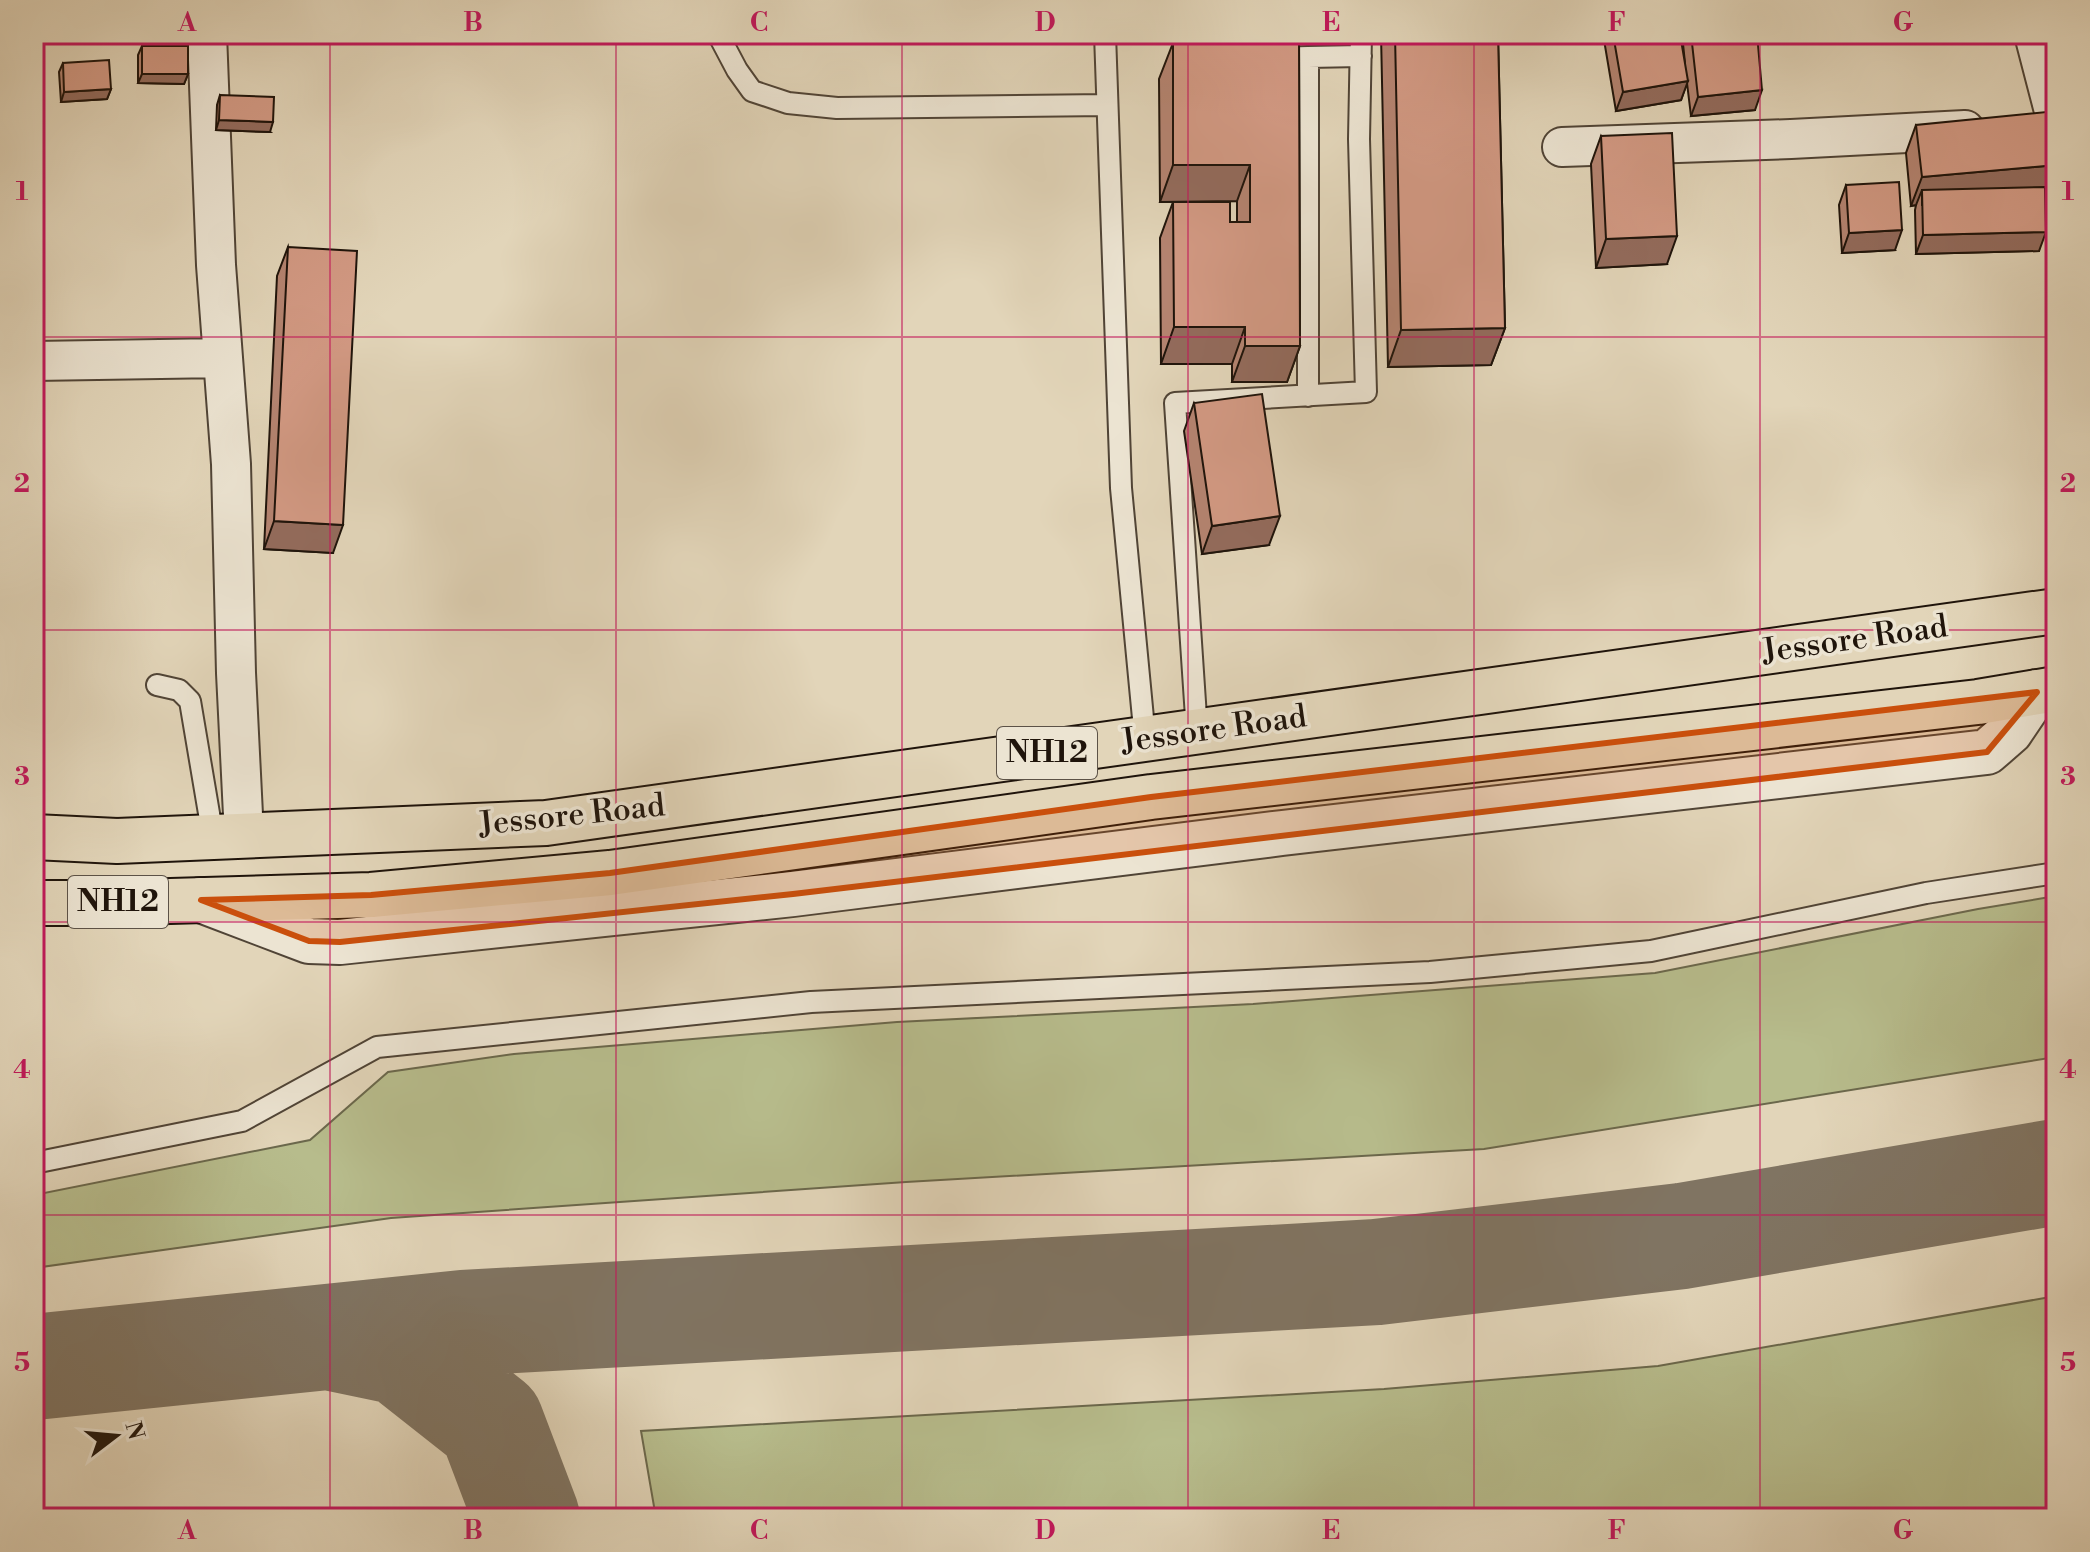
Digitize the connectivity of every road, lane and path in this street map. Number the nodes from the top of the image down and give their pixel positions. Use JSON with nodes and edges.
{"nodes":[{"id":1,"x":207,"y":34,"type":"edge"},
{"id":2,"x":718,"y":34,"type":"edge"},
{"id":3,"x":1105,"y":34,"type":"edge"},
{"id":4,"x":1361,"y":34,"type":"edge"},
{"id":5,"x":2037,"y":34,"type":"edge"},
{"id":6,"x":1361,"y":56,"type":"junction"},
{"id":7,"x":1308,"y":57,"type":"junction"},
{"id":8,"x":1262,"y":58,"type":"edge"},
{"id":9,"x":1107,"y":105,"type":"junction"},
{"id":10,"x":2033,"y":122,"type":"edge"},
{"id":11,"x":1562,"y":147,"type":"dead end"},
{"id":12,"x":223,"y":358,"type":"junction"},
{"id":13,"x":34,"y":361,"type":"edge"},
{"id":14,"x":1308,"y":396,"type":"junction"},
{"id":15,"x":2056,"y":611,"type":"edge"},
{"id":16,"x":157,"y":685,"type":"dead end"},
{"id":17,"x":2047,"y":690,"type":"edge"},
{"id":18,"x":1197,"y":732,"type":"junction"},
{"id":19,"x":1145,"y":739,"type":"junction"},
{"id":20,"x":229,"y":836,"type":"junction"},
{"id":21,"x":34,"y":837,"type":"edge"},
{"id":22,"x":2056,"y":873,"type":"edge"},
{"id":23,"x":34,"y":903,"type":"edge"},
{"id":24,"x":34,"y":1163,"type":"edge"}],
"edges":[{"from":1,"to":12,"type":"street"},
{"from":2,"to":9,"type":"lane"},
{"from":3,"to":9,"type":"lane"},
{"from":4,"to":6,"type":"lane"},
{"from":5,"to":10,"type":"street"},
{"from":6,"to":7,"type":"lane"},
{"from":6,"to":14,"type":"lane"},
{"from":7,"to":8,"type":"lane"},
{"from":7,"to":14,"type":"lane"},
{"from":9,"to":19,"type":"lane"},
{"from":10,"to":11,"type":"street"},
{"from":12,"to":13,"type":"street"},
{"from":12,"to":20,"type":"street"},
{"from":14,"to":18,"type":"lane"},
{"from":15,"to":18,"type":"highway","name":"Jessore Road","number":"NH12"},
{"from":16,"to":20,"type":"lane"},
{"from":17,"to":23,"type":"highway","number":"NH12"},
{"from":18,"to":19,"type":"highway","name":"Jessore Road","number":"NH12"},
{"from":19,"to":20,"type":"highway","name":"Jessore Road","number":"NH12"},
{"from":20,"to":21,"type":"highway","name":"Jessore Road","number":"NH12"},
{"from":22,"to":24,"type":"lane"}]}
